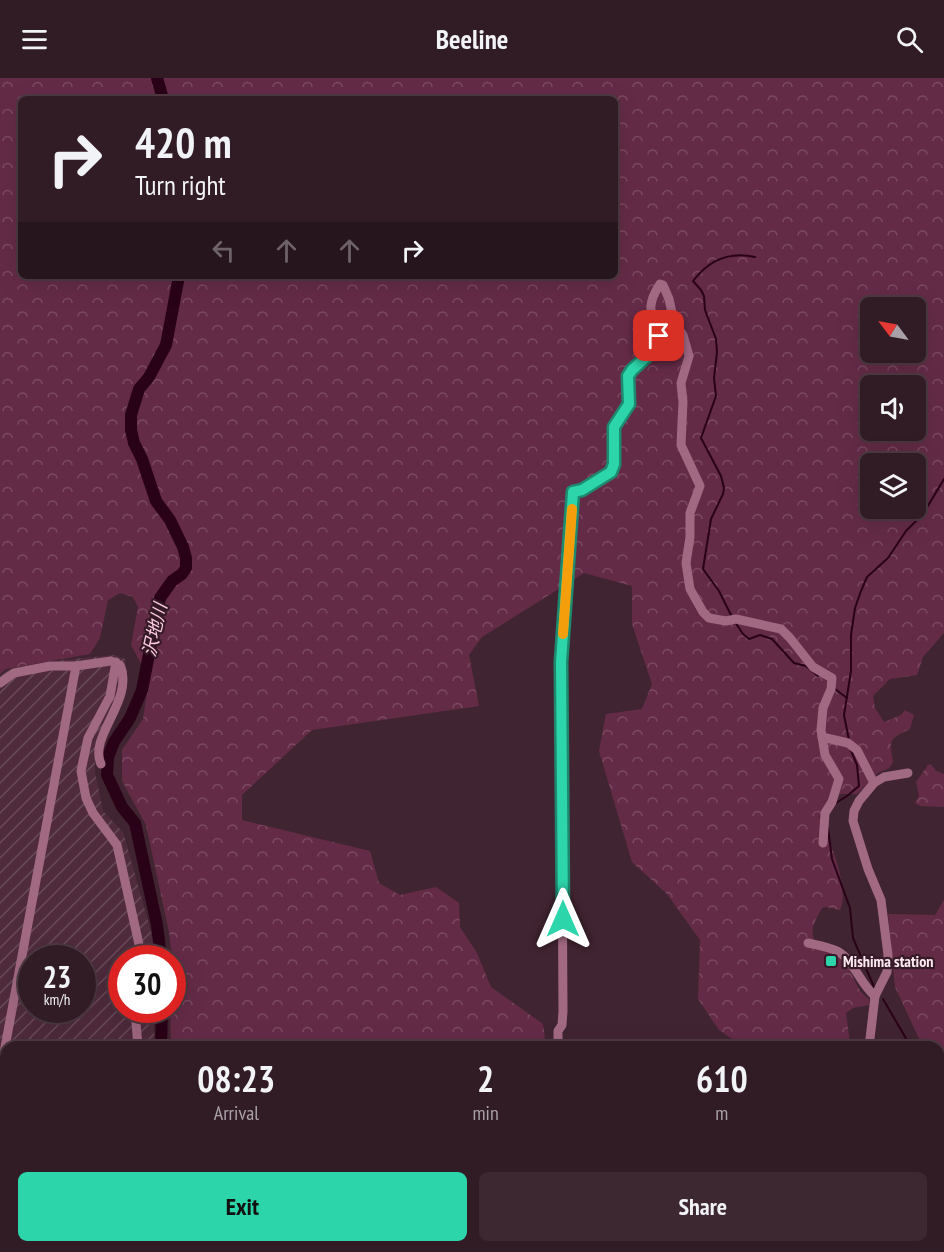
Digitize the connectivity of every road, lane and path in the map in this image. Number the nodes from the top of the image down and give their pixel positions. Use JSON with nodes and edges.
{"nodes":[{"id":1,"x":116,"y":663,"type":"junction"},
{"id":2,"x":76,"y":666,"type":"junction"},
{"id":3,"x":0,"y":683,"type":"edge"},
{"id":4,"x":822,"y":737,"type":"junction"},
{"id":5,"x":101,"y":764,"type":"dead end"},
{"id":6,"x":908,"y":773,"type":"dead end"},
{"id":7,"x":874,"y":783,"type":"junction"},
{"id":8,"x":823,"y":843,"type":"dead end"},
{"id":9,"x":808,"y":943,"type":"dead end"},
{"id":10,"x":139,"y":945,"type":"edge"},
{"id":11,"x":875,"y":996,"type":"junction"},
{"id":12,"x":136,"y":1023,"type":"edge"},
{"id":13,"x":6,"y":1041,"type":"edge"},
{"id":14,"x":138,"y":1041,"type":"edge"},
{"id":15,"x":558,"y":1041,"type":"edge"},
{"id":16,"x":870,"y":1041,"type":"edge"}],
"edges":[{"from":1,"to":2,"type":"street"},
{"from":1,"to":5,"type":"street"},
{"from":1,"to":10,"type":"street"},
{"from":2,"to":3,"type":"street"},
{"from":2,"to":13,"type":"street"},
{"from":4,"to":7,"type":"street"},
{"from":4,"to":8,"type":"street"},
{"from":4,"to":15,"type":"street"},
{"from":6,"to":7,"type":"street"},
{"from":7,"to":11,"type":"street"},
{"from":9,"to":11,"type":"street"},
{"from":11,"to":16,"type":"street"},
{"from":12,"to":14,"type":"street"}]}
